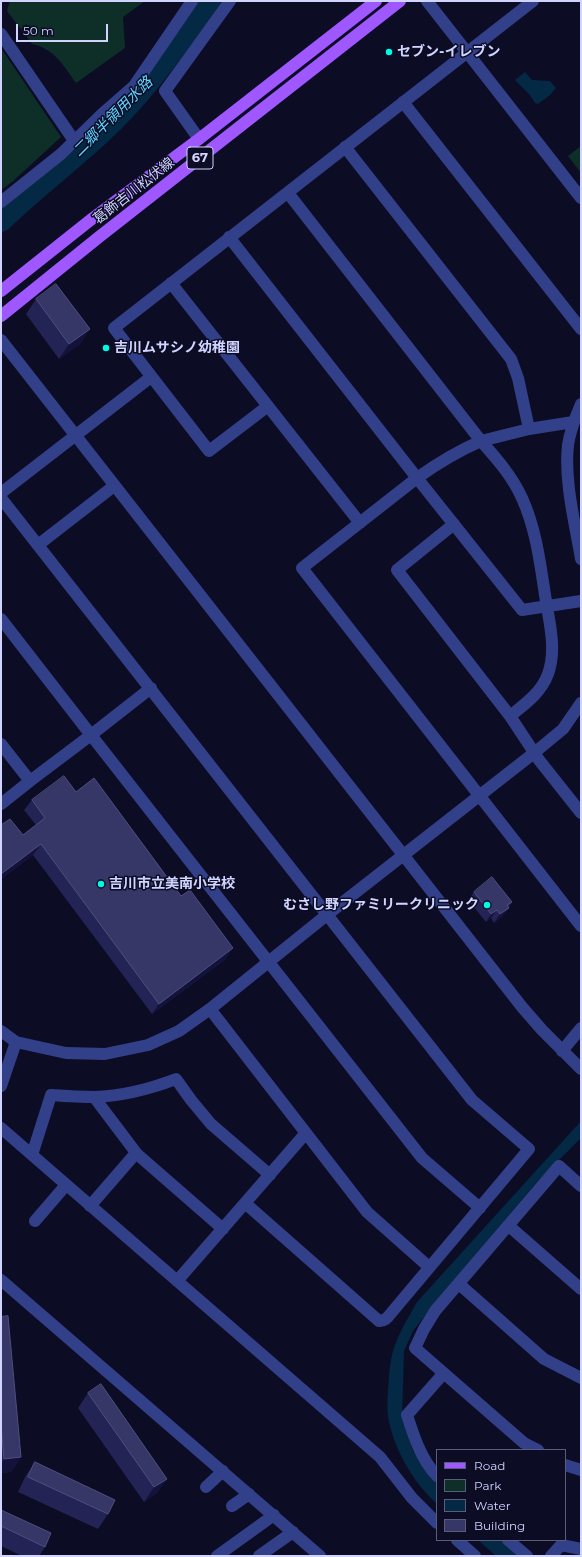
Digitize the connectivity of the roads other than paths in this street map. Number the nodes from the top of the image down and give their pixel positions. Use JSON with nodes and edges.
{"nodes":[{"id":1,"x":192,"y":1,"type":"edge"},
{"id":2,"x":230,"y":1,"type":"edge"},
{"id":3,"x":376,"y":1,"type":"edge"},
{"id":4,"x":400,"y":1,"type":"edge"},
{"id":5,"x":427,"y":1,"type":"edge"},
{"id":6,"x":533,"y":1,"type":"edge"},
{"id":7,"x":1,"y":34,"type":"edge"},
{"id":8,"x":467,"y":52,"type":"junction"},
{"id":9,"x":403,"y":102,"type":"junction"},
{"id":10,"x":199,"y":139,"type":"junction"},
{"id":11,"x":75,"y":142,"type":"junction"},
{"id":12,"x":345,"y":147,"type":"junction"},
{"id":13,"x":288,"y":193,"type":"junction"},
{"id":14,"x":581,"y":198,"type":"edge"},
{"id":15,"x":1,"y":202,"type":"edge"},
{"id":16,"x":229,"y":238,"type":"junction"},
{"id":17,"x":171,"y":283,"type":"junction"},
{"id":18,"x":1,"y":291,"type":"edge"},
{"id":19,"x":1,"y":316,"type":"edge"},
{"id":20,"x":581,"y":329,"type":"edge"},
{"id":21,"x":1,"y":340,"type":"edge"},
{"id":22,"x":151,"y":377,"type":"junction"},
{"id":23,"x":581,"y":404,"type":"edge"},
{"id":24,"x":268,"y":406,"type":"junction"},
{"id":25,"x":573,"y":422,"type":"junction"},
{"id":26,"x":529,"y":429,"type":"junction"},
{"id":27,"x":75,"y":435,"type":"junction"},
{"id":28,"x":481,"y":440,"type":"junction"},
{"id":29,"x":417,"y":478,"type":"junction"},
{"id":30,"x":114,"y":486,"type":"junction"},
{"id":31,"x":1,"y":493,"type":"edge"},
{"id":32,"x":1,"y":498,"type":"edge"},
{"id":33,"x":360,"y":523,"type":"junction"},
{"id":34,"x":454,"y":524,"type":"junction"},
{"id":35,"x":38,"y":545,"type":"junction"},
{"id":36,"x":581,"y":559,"type":"edge"},
{"id":37,"x":581,"y":601,"type":"edge"},
{"id":38,"x":546,"y":606,"type":"junction"},
{"id":39,"x":1,"y":619,"type":"edge"},
{"id":40,"x":151,"y":688,"type":"junction"},
{"id":41,"x":581,"y":703,"type":"edge"},
{"id":42,"x":510,"y":716,"type":"junction"},
{"id":43,"x":91,"y":735,"type":"junction"},
{"id":44,"x":1,"y":744,"type":"edge"},
{"id":45,"x":534,"y":753,"type":"junction"},
{"id":46,"x":30,"y":781,"type":"junction"},
{"id":47,"x":480,"y":796,"type":"junction"},
{"id":48,"x":1,"y":804,"type":"edge"},
{"id":49,"x":581,"y":813,"type":"edge"},
{"id":50,"x":404,"y":855,"type":"junction"},
{"id":51,"x":328,"y":914,"type":"junction"},
{"id":52,"x":581,"y":926,"type":"edge"},
{"id":53,"x":269,"y":962,"type":"junction"},
{"id":54,"x":210,"y":1010,"type":"junction"},
{"id":55,"x":581,"y":1028,"type":"edge"},
{"id":56,"x":1,"y":1031,"type":"edge"},
{"id":57,"x":16,"y":1042,"type":"junction"},
{"id":58,"x":562,"y":1051,"type":"junction"},
{"id":59,"x":581,"y":1069,"type":"edge"},
{"id":60,"x":1,"y":1086,"type":"edge"},
{"id":61,"x":94,"y":1097,"type":"junction"},
{"id":62,"x":1,"y":1128,"type":"edge"},
{"id":63,"x":305,"y":1134,"type":"junction"},
{"id":64,"x":136,"y":1153,"type":"junction"},
{"id":65,"x":32,"y":1155,"type":"junction"},
{"id":66,"x":270,"y":1175,"type":"junction"},
{"id":67,"x":66,"y":1185,"type":"junction"},
{"id":68,"x":581,"y":1186,"type":"edge"},
{"id":69,"x":245,"y":1203,"type":"junction"},
{"id":70,"x":90,"y":1206,"type":"junction"},
{"id":71,"x":480,"y":1208,"type":"junction"},
{"id":72,"x":34,"y":1221,"type":"dead end"},
{"id":73,"x":509,"y":1226,"type":"junction"},
{"id":74,"x":223,"y":1228,"type":"junction"},
{"id":75,"x":429,"y":1267,"type":"junction"},
{"id":76,"x":1,"y":1280,"type":"edge"},
{"id":77,"x":177,"y":1281,"type":"junction"},
{"id":78,"x":459,"y":1284,"type":"junction"},
{"id":79,"x":581,"y":1289,"type":"edge"},
{"id":80,"x":443,"y":1374,"type":"junction"},
{"id":81,"x":581,"y":1378,"type":"edge"},
{"id":82,"x":536,"y":1449,"type":"edge"},
{"id":83,"x":566,"y":1465,"type":"edge"},
{"id":84,"x":581,"y":1470,"type":"edge"},
{"id":85,"x":223,"y":1472,"type":"junction"},
{"id":86,"x":436,"y":1475,"type":"edge"},
{"id":87,"x":206,"y":1487,"type":"dead end"},
{"id":88,"x":249,"y":1494,"type":"junction"},
{"id":89,"x":232,"y":1506,"type":"dead end"},
{"id":90,"x":274,"y":1515,"type":"junction"},
{"id":91,"x":436,"y":1522,"type":"edge"},
{"id":92,"x":293,"y":1532,"type":"junction"},
{"id":93,"x":458,"y":1541,"type":"edge"},
{"id":94,"x":509,"y":1541,"type":"edge"},
{"id":95,"x":581,"y":1549,"type":"edge"},
{"id":96,"x":217,"y":1556,"type":"edge"},
{"id":97,"x":259,"y":1556,"type":"edge"},
{"id":98,"x":320,"y":1556,"type":"edge"},
{"id":99,"x":475,"y":1556,"type":"edge"},
{"id":100,"x":527,"y":1556,"type":"edge"},
{"id":101,"x":551,"y":1556,"type":"edge"}],
"edges":[{"from":1,"to":11,"type":"street"},
{"from":2,"to":10,"type":"street"},
{"from":3,"to":10,"type":"main road","name":"葛飾吉川松伏線","number":"67"},
{"from":4,"to":19,"type":"main road","name":"葛飾吉川松伏線","number":"67"},
{"from":5,"to":8,"type":"street"},
{"from":6,"to":8,"type":"street"},
{"from":7,"to":11,"type":"street"},
{"from":8,"to":9,"type":"street"},
{"from":8,"to":14,"type":"street"},
{"from":9,"to":12,"type":"street"},
{"from":9,"to":20,"type":"street"},
{"from":10,"to":18,"type":"main road","name":"葛飾吉川松伏線","number":"67"},
{"from":11,"to":15,"type":"street"},
{"from":12,"to":13,"type":"street"},
{"from":12,"to":26,"type":"street"},
{"from":13,"to":16,"type":"street"},
{"from":13,"to":28,"type":"street"},
{"from":16,"to":17,"type":"street"},
{"from":16,"to":29,"type":"street"},
{"from":17,"to":22,"type":"street"},
{"from":17,"to":24,"type":"street"},
{"from":21,"to":27,"type":"street"},
{"from":22,"to":24,"type":"street"},
{"from":22,"to":27,"type":"street"},
{"from":23,"to":25,"type":"street"},
{"from":24,"to":33,"type":"street"},
{"from":25,"to":26,"type":"street"},
{"from":25,"to":36,"type":"street"},
{"from":26,"to":28,"type":"street"},
{"from":27,"to":30,"type":"street"},
{"from":27,"to":31,"type":"street"},
{"from":28,"to":29,"type":"street"},
{"from":28,"to":38,"type":"street"},
{"from":29,"to":33,"type":"street"},
{"from":29,"to":34,"type":"street"},
{"from":30,"to":35,"type":"street"},
{"from":30,"to":50,"type":"street"},
{"from":32,"to":35,"type":"street"},
{"from":33,"to":47,"type":"street"},
{"from":34,"to":38,"type":"street"},
{"from":34,"to":42,"type":"street"},
{"from":35,"to":40,"type":"street"},
{"from":37,"to":38,"type":"street"},
{"from":38,"to":42,"type":"street"},
{"from":39,"to":43,"type":"street"},
{"from":40,"to":43,"type":"street"},
{"from":40,"to":51,"type":"street"},
{"from":41,"to":45,"type":"street"},
{"from":42,"to":45,"type":"street"},
{"from":43,"to":46,"type":"street"},
{"from":43,"to":53,"type":"street"},
{"from":44,"to":46,"type":"street"},
{"from":45,"to":47,"type":"street"},
{"from":45,"to":49,"type":"street"},
{"from":46,"to":48,"type":"street"},
{"from":47,"to":50,"type":"street"},
{"from":47,"to":52,"type":"street"},
{"from":50,"to":51,"type":"street"},
{"from":50,"to":58,"type":"street"},
{"from":51,"to":53,"type":"street"},
{"from":51,"to":71,"type":"street"},
{"from":53,"to":54,"type":"street"},
{"from":53,"to":71,"type":"street"},
{"from":54,"to":57,"type":"street"},
{"from":54,"to":63,"type":"street"},
{"from":55,"to":58,"type":"street"},
{"from":56,"to":57,"type":"street"},
{"from":57,"to":60,"type":"street"},
{"from":58,"to":59,"type":"street"},
{"from":61,"to":64,"type":"street"},
{"from":61,"to":65,"type":"street"},
{"from":61,"to":66,"type":"street"},
{"from":62,"to":65,"type":"street"},
{"from":63,"to":66,"type":"street"},
{"from":63,"to":75,"type":"street"},
{"from":64,"to":70,"type":"street"},
{"from":64,"to":74,"type":"street"},
{"from":65,"to":67,"type":"street"},
{"from":66,"to":69,"type":"street"},
{"from":67,"to":70,"type":"street"},
{"from":67,"to":72,"type":"street"},
{"from":68,"to":73,"type":"street"},
{"from":69,"to":74,"type":"street"},
{"from":69,"to":75,"type":"street"},
{"from":70,"to":77,"type":"street"},
{"from":71,"to":75,"type":"street"},
{"from":73,"to":78,"type":"street"},
{"from":73,"to":79,"type":"street"},
{"from":74,"to":77,"type":"street"},
{"from":76,"to":85,"type":"street"},
{"from":77,"to":91,"type":"street"},
{"from":78,"to":80,"type":"street"},
{"from":78,"to":81,"type":"street"},
{"from":80,"to":82,"type":"street"},
{"from":80,"to":86,"type":"street"},
{"from":83,"to":84,"type":"street"},
{"from":85,"to":87,"type":"street"},
{"from":85,"to":88,"type":"street"},
{"from":88,"to":89,"type":"street"},
{"from":88,"to":90,"type":"street"},
{"from":90,"to":92,"type":"street"},
{"from":90,"to":96,"type":"street"},
{"from":92,"to":97,"type":"street"},
{"from":92,"to":98,"type":"street"},
{"from":93,"to":99,"type":"street"},
{"from":94,"to":100,"type":"street"},
{"from":95,"to":101,"type":"street"}]}
